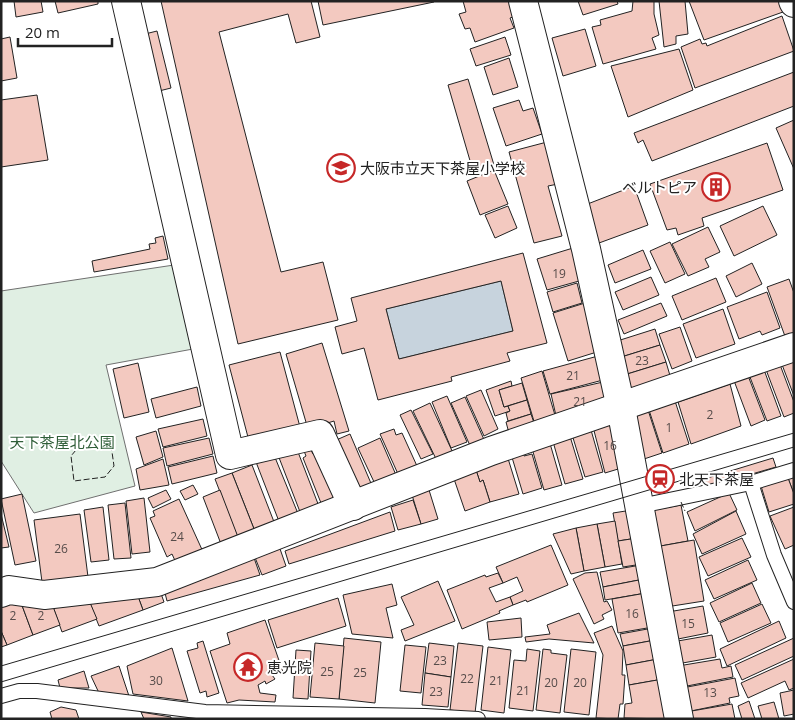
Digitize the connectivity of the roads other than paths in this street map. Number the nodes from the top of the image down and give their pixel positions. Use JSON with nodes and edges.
{"nodes":[{"id":1,"x":126,"y":1,"type":"edge"},
{"id":2,"x":523,"y":1,"type":"edge"},
{"id":3,"x":794,"y":347,"type":"edge"},
{"id":4,"x":621,"y":408,"type":"junction"},
{"id":5,"x":794,"y":470,"type":"edge"},
{"id":6,"x":751,"y":484,"type":"junction"},
{"id":7,"x":353,"y":506,"type":"junction"},
{"id":8,"x":640,"y":506,"type":"junction"},
{"id":9,"x":1,"y":592,"type":"edge"},
{"id":10,"x":794,"y":602,"type":"edge"},
{"id":11,"x":1,"y":696,"type":"edge"},
{"id":12,"x":478,"y":719,"type":"edge"},
{"id":13,"x":678,"y":719,"type":"edge"}],
"edges":[{"from":1,"to":7,"type":"street"},
{"from":2,"to":4,"type":"street"},
{"from":3,"to":4,"type":"street"},
{"from":4,"to":7,"type":"street"},
{"from":4,"to":8,"type":"street"},
{"from":5,"to":6,"type":"lane"},
{"from":6,"to":8,"type":"lane"},
{"from":6,"to":10,"type":"lane"},
{"from":7,"to":9,"type":"street"},
{"from":8,"to":13,"type":"street"},
{"from":11,"to":12,"type":"lane"}]}
